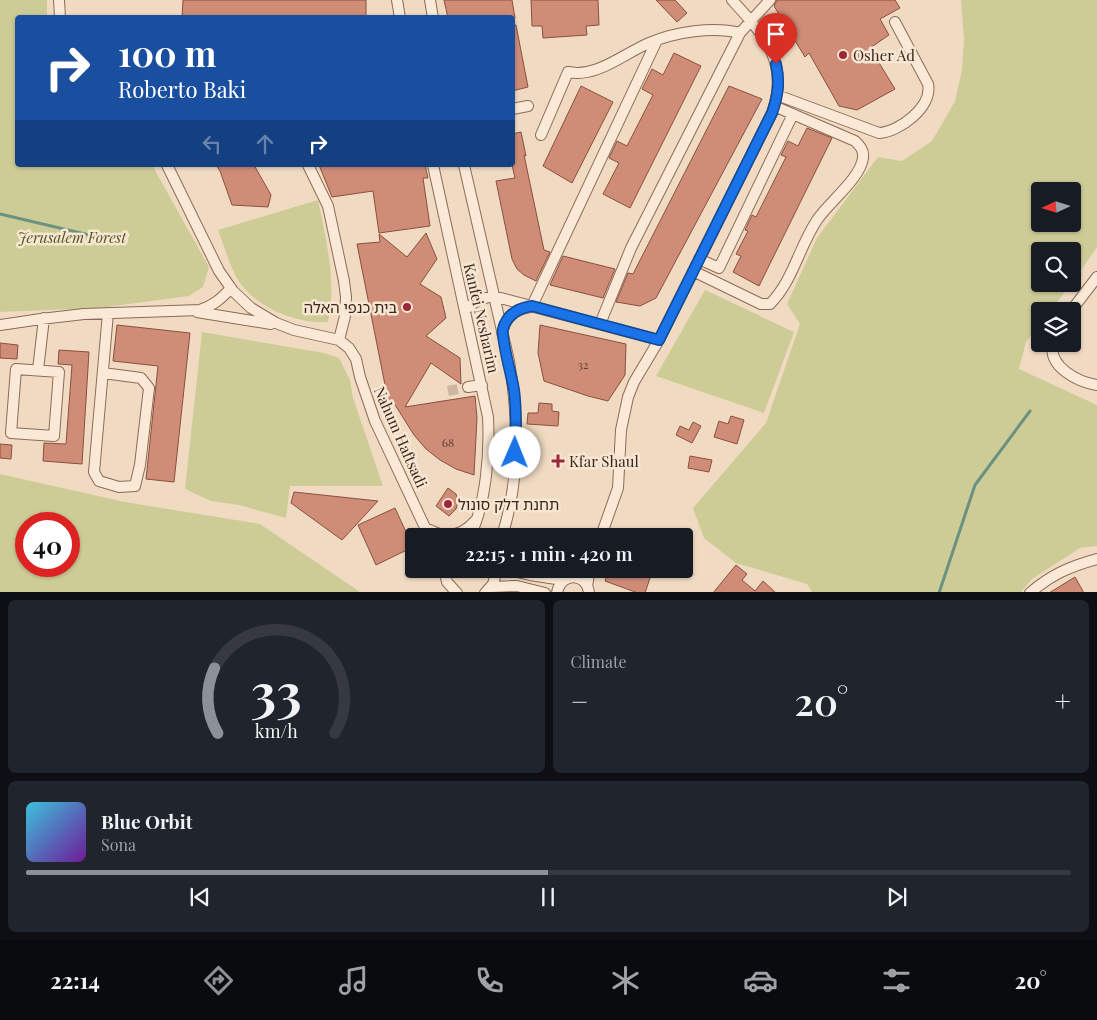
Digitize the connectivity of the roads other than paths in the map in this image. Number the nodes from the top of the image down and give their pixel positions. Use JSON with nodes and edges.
{"nodes":[{"id":1,"x":59,"y":0,"type":"edge"},
{"id":2,"x":397,"y":0,"type":"edge"},
{"id":3,"x":430,"y":0,"type":"edge"},
{"id":4,"x":732,"y":0,"type":"edge"},
{"id":5,"x":770,"y":0,"type":"edge"},
{"id":6,"x":60,"y":15,"type":"edge"},
{"id":7,"x":400,"y":15,"type":"edge"},
{"id":8,"x":432,"y":15,"type":"edge"},
{"id":9,"x":750,"y":20,"type":"junction"},
{"id":10,"x":895,"y":22,"type":"dead end"},
{"id":11,"x":740,"y":32,"type":"junction"},
{"id":12,"x":657,"y":40,"type":"junction"},
{"id":13,"x":777,"y":95,"type":"junction"},
{"id":14,"x":528,"y":106,"type":"dead end"},
{"id":15,"x":774,"y":106,"type":"junction"},
{"id":16,"x":515,"y":108,"type":"edge"},
{"id":17,"x":793,"y":114,"type":"junction"},
{"id":18,"x":541,"y":135,"type":"dead end"},
{"id":19,"x":168,"y":167,"type":"edge"},
{"id":20,"x":309,"y":167,"type":"edge"},
{"id":21,"x":433,"y":167,"type":"edge"},
{"id":22,"x":464,"y":167,"type":"edge"},
{"id":23,"x":699,"y":259,"type":"junction"},
{"id":24,"x":693,"y":271,"type":"junction"},
{"id":25,"x":1097,"y":277,"type":"edge"},
{"id":26,"x":231,"y":288,"type":"junction"},
{"id":27,"x":1093,"y":288,"type":"edge"},
{"id":28,"x":493,"y":296,"type":"junction"},
{"id":29,"x":1080,"y":302,"type":"edge"},
{"id":30,"x":532,"y":306,"type":"junction"},
{"id":31,"x":188,"y":310,"type":"junction"},
{"id":32,"x":465,"y":310,"type":"junction"},
{"id":33,"x":108,"y":313,"type":"junction"},
{"id":34,"x":44,"y":318,"type":"junction"},
{"id":35,"x":600,"y":324,"type":"junction"},
{"id":36,"x":0,"y":326,"type":"edge"},
{"id":37,"x":283,"y":326,"type":"junction"},
{"id":38,"x":502,"y":334,"type":"junction"},
{"id":39,"x":339,"y":340,"type":"junction"},
{"id":40,"x":659,"y":340,"type":"junction"},
{"id":41,"x":1053,"y":352,"type":"edge"},
{"id":42,"x":38,"y":370,"type":"junction"},
{"id":43,"x":103,"y":373,"type":"junction"},
{"id":44,"x":482,"y":384,"type":"junction"},
{"id":45,"x":1097,"y":385,"type":"edge"},
{"id":46,"x":468,"y":387,"type":"tunnel mouth"},
{"id":47,"x":478,"y":515,"type":"junction"},
{"id":48,"x":428,"y":528,"type":"edge"},
{"id":49,"x":468,"y":528,"type":"edge"},
{"id":50,"x":473,"y":528,"type":"edge"},
{"id":51,"x":505,"y":528,"type":"edge"},
{"id":52,"x":604,"y":528,"type":"edge"},
{"id":53,"x":1097,"y":559,"type":"edge"},
{"id":54,"x":446,"y":578,"type":"edge"},
{"id":55,"x":496,"y":578,"type":"edge"},
{"id":56,"x":567,"y":578,"type":"joint"},
{"id":57,"x":488,"y":590,"type":"edge"},
{"id":58,"x":590,"y":590,"type":"edge"},
{"id":59,"x":452,"y":591,"type":"edge"},
{"id":60,"x":545,"y":592,"type":"edge"},
{"id":61,"x":557,"y":592,"type":"edge"},
{"id":62,"x":1030,"y":592,"type":"edge"}],
"edges":[{"from":1,"to":6,"type":"street"},
{"from":2,"to":7,"type":"street"},
{"from":3,"to":8,"type":"street"},
{"from":4,"to":9,"type":"street"},
{"from":5,"to":9,"type":"street"},
{"from":9,"to":11,"type":"street"},
{"from":9,"to":13,"type":"street"},
{"from":10,"to":13,"type":"street"},
{"from":11,"to":12,"type":"street"},
{"from":11,"to":35,"type":"street"},
{"from":12,"to":18,"type":"street"},
{"from":12,"to":30,"type":"street"},
{"from":13,"to":15,"type":"street"},
{"from":14,"to":16,"type":"street"},
{"from":15,"to":17,"type":"street"},
{"from":15,"to":23,"type":"street"},
{"from":17,"to":23,"type":"street"},
{"from":17,"to":24,"type":"street"},
{"from":19,"to":26,"type":"street"},
{"from":20,"to":39,"type":"street"},
{"from":21,"to":32,"type":"street","name":"Kanfei Nesharim"},
{"from":22,"to":28,"type":"street","name":"Kanfei Nesharim"},
{"from":23,"to":24,"type":"street"},
{"from":24,"to":40,"type":"street"},
{"from":25,"to":27,"type":"street"},
{"from":26,"to":31,"type":"street"},
{"from":26,"to":37,"type":"street"},
{"from":27,"to":29,"type":"street"},
{"from":28,"to":30,"type":"street"},
{"from":28,"to":32,"type":"street"},
{"from":28,"to":38,"type":"street","name":"Kanfei Nesharim"},
{"from":30,"to":35,"type":"street"},
{"from":30,"to":38,"type":"street"},
{"from":31,"to":33,"type":"street"},
{"from":31,"to":37,"type":"street"},
{"from":32,"to":44,"type":"street","name":"Kanfei Nesharim"},
{"from":33,"to":34,"type":"street"},
{"from":33,"to":43,"type":"street"},
{"from":34,"to":36,"type":"street"},
{"from":34,"to":42,"type":"street"},
{"from":35,"to":40,"type":"street"},
{"from":37,"to":39,"type":"street"},
{"from":38,"to":51,"type":"street","name":"Kanfei Nesharim"},
{"from":39,"to":48,"type":"street","name":"Nahum Haftsadi"},
{"from":40,"to":52,"type":"street"},
{"from":41,"to":45,"type":"street"},
{"from":42,"to":42,"type":"street"},
{"from":43,"to":43,"type":"street"},
{"from":44,"to":46,"type":"street"},
{"from":44,"to":47,"type":"street","name":"Kanfei Nesharim"},
{"from":47,"to":49,"type":"street"},
{"from":47,"to":50,"type":"street","name":"Kanfei Nesharim"},
{"from":53,"to":62,"type":"street"},
{"from":54,"to":59,"type":"street"},
{"from":55,"to":57,"type":"street"},
{"from":56,"to":58,"type":"street"},
{"from":56,"to":61,"type":"street"},
{"from":57,"to":60,"type":"street"}]}
